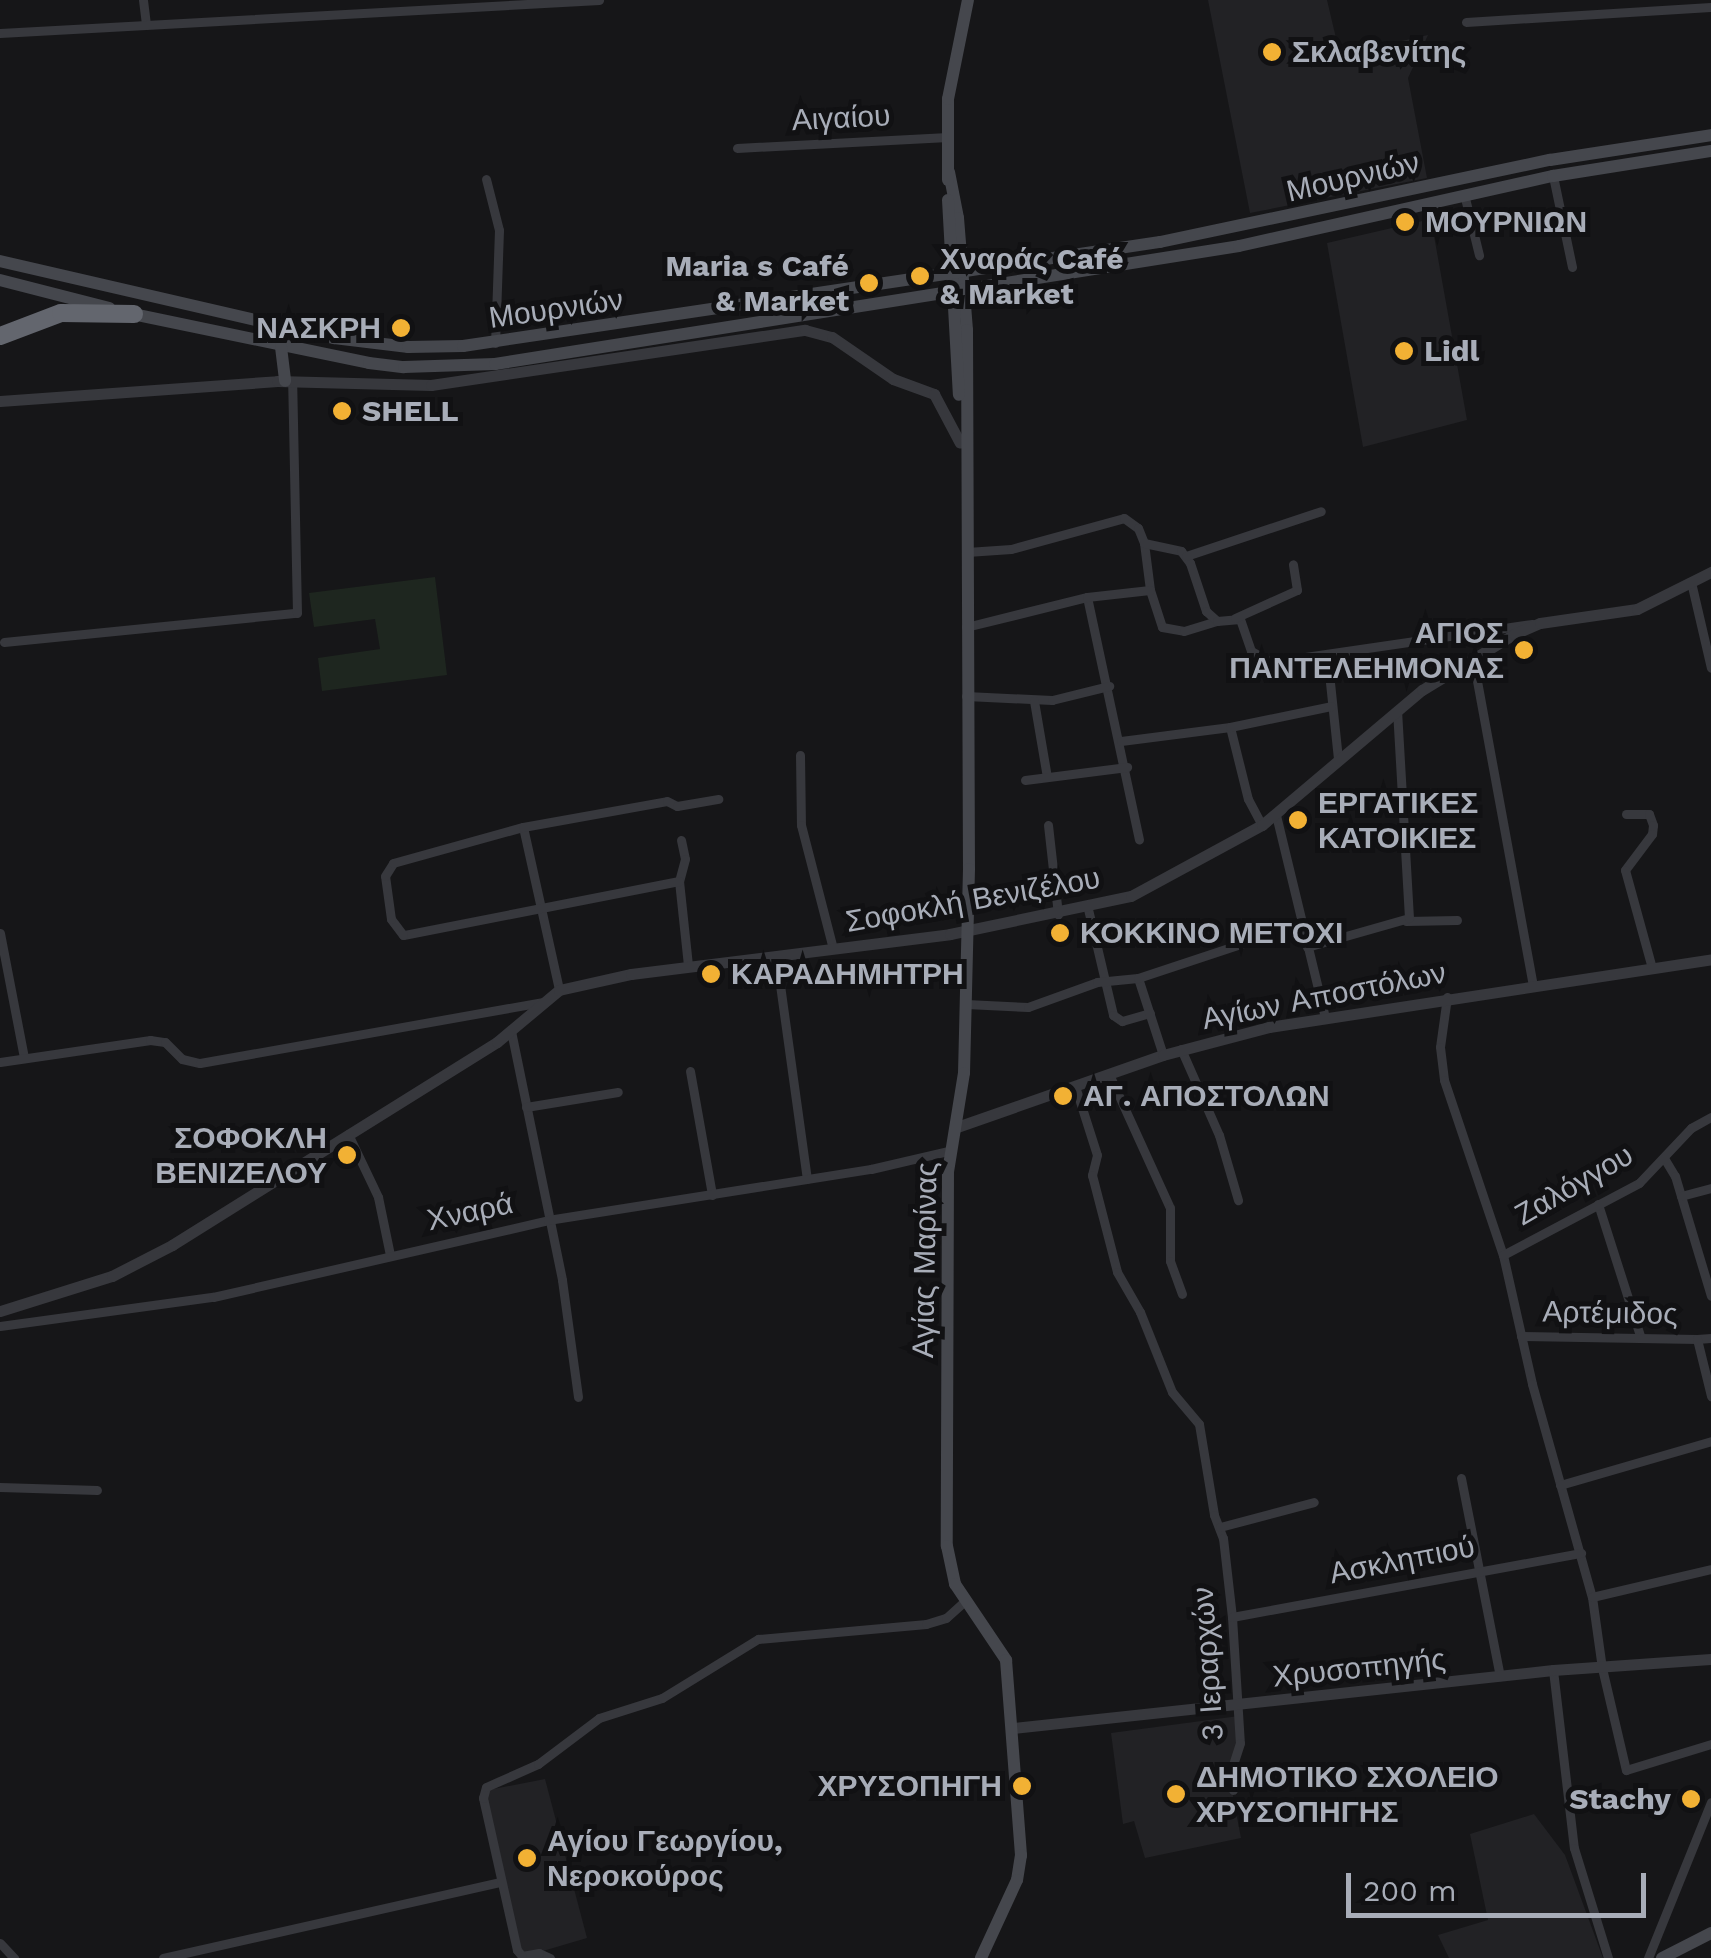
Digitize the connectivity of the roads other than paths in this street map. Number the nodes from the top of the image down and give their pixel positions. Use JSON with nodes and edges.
{"nodes":[{"id":1,"x":143,"y":0,"type":"edge"},
{"id":2,"x":599,"y":0,"type":"edge"},
{"id":3,"x":968,"y":0,"type":"edge"},
{"id":4,"x":520,"y":4,"type":"edge"},
{"id":5,"x":1711,"y":7,"type":"edge"},
{"id":6,"x":1466,"y":22,"type":"dead end"},
{"id":7,"x":146,"y":25,"type":"junction"},
{"id":8,"x":0,"y":33,"type":"edge"},
{"id":9,"x":1711,"y":135,"type":"edge"},
{"id":10,"x":948,"y":137,"type":"junction"},
{"id":11,"x":737,"y":148,"type":"dead end"},
{"id":12,"x":1711,"y":151,"type":"edge"},
{"id":13,"x":1553,"y":176,"type":"junction"},
{"id":14,"x":486,"y":180,"type":"dead end"},
{"id":15,"x":1465,"y":198,"type":"junction"},
{"id":16,"x":955,"y":242,"type":"junction"},
{"id":17,"x":1479,"y":256,"type":"dead end"},
{"id":18,"x":0,"y":261,"type":"edge"},
{"id":19,"x":1572,"y":268,"type":"dead end"},
{"id":20,"x":993,"y":269,"type":"junction"},
{"id":21,"x":958,"y":274,"type":"junction"},
{"id":22,"x":0,"y":280,"type":"edge"},
{"id":23,"x":922,"y":280,"type":"junction"},
{"id":24,"x":994,"y":286,"type":"junction"},
{"id":25,"x":960,"y":292,"type":"junction"},
{"id":26,"x":928,"y":296,"type":"junction"},
{"id":27,"x":134,"y":314,"type":"junction"},
{"id":28,"x":962,"y":320,"type":"junction"},
{"id":29,"x":0,"y":336,"type":"edge"},
{"id":30,"x":495,"y":343,"type":"junction"},
{"id":31,"x":281,"y":347,"type":"junction"},
{"id":32,"x":289,"y":381,"type":"junction"},
{"id":33,"x":0,"y":401,"type":"edge"},
{"id":34,"x":960,"y":443,"type":"junction"},
{"id":35,"x":965,"y":478,"type":"junction"},
{"id":36,"x":1321,"y":511,"type":"dead end"},
{"id":37,"x":1144,"y":543,"type":"junction"},
{"id":38,"x":967,"y":552,"type":"junction"},
{"id":39,"x":1186,"y":556,"type":"junction"},
{"id":40,"x":1293,"y":564,"type":"dead end"},
{"id":41,"x":1711,"y":572,"type":"edge"},
{"id":42,"x":1692,"y":582,"type":"junction"},
{"id":43,"x":1150,"y":590,"type":"junction"},
{"id":44,"x":1087,"y":597,"type":"junction"},
{"id":45,"x":1235,"y":618,"type":"junction"},
{"id":46,"x":1217,"y":621,"type":"junction"},
{"id":47,"x":1540,"y":623,"type":"junction"},
{"id":48,"x":966,"y":627,"type":"junction"},
{"id":49,"x":4,"y":642,"type":"dead end"},
{"id":50,"x":1327,"y":654,"type":"junction"},
{"id":51,"x":1473,"y":659,"type":"junction"},
{"id":52,"x":1711,"y":668,"type":"edge"},
{"id":53,"x":1109,"y":686,"type":"junction"},
{"id":54,"x":966,"y":696,"type":"junction"},
{"id":55,"x":1034,"y":701,"type":"junction"},
{"id":56,"x":1331,"y":706,"type":"junction"},
{"id":57,"x":1397,"y":710,"type":"junction"},
{"id":58,"x":1230,"y":727,"type":"junction"},
{"id":59,"x":1121,"y":741,"type":"junction"},
{"id":60,"x":800,"y":755,"type":"dead end"},
{"id":61,"x":1338,"y":758,"type":"junction"},
{"id":62,"x":1126,"y":767,"type":"junction"},
{"id":63,"x":1047,"y":778,"type":"junction"},
{"id":64,"x":1025,"y":780,"type":"dead end"},
{"id":65,"x":718,"y":799,"type":"dead end"},
{"id":66,"x":1626,"y":814,"type":"dead end"},
{"id":67,"x":1276,"y":815,"type":"junction"},
{"id":68,"x":1048,"y":825,"type":"dead end"},
{"id":69,"x":1262,"y":825,"type":"junction"},
{"id":70,"x":522,"y":827,"type":"junction"},
{"id":71,"x":1139,"y":839,"type":"dead end"},
{"id":72,"x":681,"y":840,"type":"dead end"},
{"id":73,"x":679,"y":881,"type":"junction"},
{"id":74,"x":540,"y":906,"type":"junction"},
{"id":75,"x":1088,"y":908,"type":"junction"},
{"id":76,"x":1058,"y":914,"type":"junction"},
{"id":77,"x":1457,"y":920,"type":"dead end"},
{"id":78,"x":1406,"y":921,"type":"junction"},
{"id":79,"x":1301,"y":924,"type":"junction"},
{"id":80,"x":967,"y":929,"type":"junction"},
{"id":81,"x":0,"y":932,"type":"edge"},
{"id":82,"x":1306,"y":946,"type":"junction"},
{"id":83,"x":833,"y":949,"type":"junction"},
{"id":84,"x":776,"y":956,"type":"junction"},
{"id":85,"x":1711,"y":959,"type":"edge"},
{"id":86,"x":688,"y":966,"type":"junction"},
{"id":87,"x":1652,"y":968,"type":"junction"},
{"id":88,"x":1138,"y":978,"type":"junction"},
{"id":89,"x":1104,"y":981,"type":"junction"},
{"id":90,"x":1533,"y":986,"type":"junction"},
{"id":91,"x":558,"y":990,"type":"junction"},
{"id":92,"x":1447,"y":997,"type":"junction"},
{"id":93,"x":541,"y":1002,"type":"junction"},
{"id":94,"x":966,"y":1004,"type":"junction"},
{"id":95,"x":1150,"y":1013,"type":"junction"},
{"id":96,"x":1324,"y":1017,"type":"junction"},
{"id":97,"x":511,"y":1031,"type":"junction"},
{"id":98,"x":1182,"y":1049,"type":"junction"},
{"id":99,"x":1164,"y":1055,"type":"junction"},
{"id":100,"x":24,"y":1058,"type":"junction"},
{"id":101,"x":0,"y":1062,"type":"edge"},
{"id":102,"x":690,"y":1071,"type":"dead end"},
{"id":103,"x":1110,"y":1074,"type":"junction"},
{"id":104,"x":1075,"y":1086,"type":"junction"},
{"id":105,"x":618,"y":1092,"type":"dead end"},
{"id":106,"x":526,"y":1107,"type":"junction"},
{"id":107,"x":1711,"y":1117,"type":"edge"},
{"id":108,"x":958,"y":1126,"type":"junction"},
{"id":109,"x":348,"y":1134,"type":"junction"},
{"id":110,"x":952,"y":1150,"type":"junction"},
{"id":111,"x":1664,"y":1158,"type":"junction"},
{"id":112,"x":807,"y":1179,"type":"junction"},
{"id":113,"x":1711,"y":1188,"type":"edge"},
{"id":114,"x":712,"y":1195,"type":"junction"},
{"id":115,"x":1681,"y":1196,"type":"junction"},
{"id":116,"x":1238,"y":1200,"type":"dead end"},
{"id":117,"x":1598,"y":1204,"type":"junction"},
{"id":118,"x":548,"y":1220,"type":"junction"},
{"id":119,"x":390,"y":1255,"type":"junction"},
{"id":120,"x":1502,"y":1255,"type":"junction"},
{"id":121,"x":1182,"y":1294,"type":"dead end"},
{"id":122,"x":1711,"y":1296,"type":"edge"},
{"id":123,"x":0,"y":1311,"type":"edge"},
{"id":124,"x":0,"y":1326,"type":"edge"},
{"id":125,"x":1521,"y":1336,"type":"junction"},
{"id":126,"x":1640,"y":1336,"type":"junction"},
{"id":127,"x":1711,"y":1338,"type":"edge"},
{"id":128,"x":1698,"y":1339,"type":"junction"},
{"id":129,"x":1711,"y":1396,"type":"edge"},
{"id":130,"x":578,"y":1397,"type":"dead end"},
{"id":131,"x":1711,"y":1442,"type":"edge"},
{"id":132,"x":1461,"y":1478,"type":"dead end"},
{"id":133,"x":1560,"y":1485,"type":"junction"},
{"id":134,"x":0,"y":1487,"type":"edge"},
{"id":135,"x":97,"y":1490,"type":"dead end"},
{"id":136,"x":1314,"y":1502,"type":"dead end"},
{"id":137,"x":1221,"y":1529,"type":"junction"},
{"id":138,"x":1581,"y":1553,"type":"junction"},
{"id":139,"x":1711,"y":1570,"type":"edge"},
{"id":140,"x":1480,"y":1571,"type":"junction"},
{"id":141,"x":1592,"y":1597,"type":"junction"},
{"id":142,"x":966,"y":1600,"type":"junction"},
{"id":143,"x":1232,"y":1617,"type":"junction"},
{"id":144,"x":1711,"y":1659,"type":"edge"},
{"id":145,"x":1602,"y":1668,"type":"junction"},
{"id":146,"x":1554,"y":1670,"type":"junction"},
{"id":147,"x":1500,"y":1676,"type":"junction"},
{"id":148,"x":1238,"y":1706,"type":"junction"},
{"id":149,"x":1013,"y":1728,"type":"junction"},
{"id":150,"x":1711,"y":1744,"type":"edge"},
{"id":151,"x":1233,"y":1790,"type":"dead end"},
{"id":152,"x":1711,"y":1802,"type":"edge"},
{"id":153,"x":501,"y":1882,"type":"junction"},
{"id":154,"x":1711,"y":1934,"type":"edge"},
{"id":155,"x":0,"y":1943,"type":"edge"},
{"id":156,"x":14,"y":1958,"type":"edge"},
{"id":157,"x":163,"y":1958,"type":"edge"},
{"id":158,"x":550,"y":1958,"type":"edge"},
{"id":159,"x":981,"y":1958,"type":"edge"},
{"id":160,"x":1608,"y":1958,"type":"edge"},
{"id":161,"x":1648,"y":1958,"type":"edge"},
{"id":162,"x":1662,"y":1958,"type":"edge"}],
"edges":[{"from":1,"to":7,"type":"street"},
{"from":2,"to":4,"type":"street"},
{"from":3,"to":10,"type":"main road","name":"Αγίας Μαρίνας"},
{"from":4,"to":7,"type":"street"},
{"from":5,"to":6,"type":"street"},
{"from":7,"to":8,"type":"street"},
{"from":9,"to":20,"type":"main road","name":"Μουρνιών"},
{"from":10,"to":11,"type":"street","name":"Αιγαίου"},
{"from":10,"to":16,"type":"main road","name":"Αγίας Μαρίνας"},
{"from":12,"to":13,"type":"main road","name":"Μουρνιών"},
{"from":13,"to":15,"type":"main road","name":"Μουρνιών"},
{"from":13,"to":19,"type":"street"},
{"from":14,"to":30,"type":"street"},
{"from":15,"to":17,"type":"street"},
{"from":15,"to":24,"type":"main road","name":"Μουρνιών"},
{"from":16,"to":20,"type":"main road"},
{"from":16,"to":21,"type":"main road","name":"Αγίας Μαρίνας"},
{"from":16,"to":23,"type":"main road"},
{"from":18,"to":30,"type":"main road","name":"Μουρνιών"},
{"from":20,"to":21,"type":"main road","name":"Μουρνιών"},
{"from":21,"to":23,"type":"main road","name":"Μουρνιών"},
{"from":21,"to":25,"type":"main road","name":"Αγίας Μαρίνας"},
{"from":22,"to":27,"type":"main road","name":"Μουρνιών"},
{"from":23,"to":30,"type":"main road","name":"Μουρνιών"},
{"from":24,"to":25,"type":"main road","name":"Μουρνιών"},
{"from":24,"to":28,"type":"main road"},
{"from":25,"to":26,"type":"main road","name":"Μουρνιών"},
{"from":25,"to":28,"type":"main road","name":"Αγίας Μαρίνας"},
{"from":26,"to":28,"type":"main road"},
{"from":26,"to":31,"type":"main road","name":"Μουρνιών"},
{"from":27,"to":29,"type":"highway"},
{"from":27,"to":31,"type":"main road","name":"Μουρνιών"},
{"from":28,"to":34,"type":"main road","name":"Αγίας Μαρίνας"},
{"from":28,"to":35,"type":"main road","name":"Αγίας Μαρίνας"},
{"from":31,"to":32,"type":"main road"},
{"from":32,"to":33,"type":"street"},
{"from":32,"to":34,"type":"street"},
{"from":32,"to":49,"type":"street"},
{"from":34,"to":35,"type":"main road","name":"Αγίας Μαρίνας"},
{"from":35,"to":38,"type":"main road","name":"Αγίας Μαρίνας"},
{"from":36,"to":39,"type":"street"},
{"from":37,"to":38,"type":"street"},
{"from":37,"to":39,"type":"street"},
{"from":37,"to":43,"type":"street"},
{"from":38,"to":48,"type":"main road","name":"Αγίας Μαρίνας"},
{"from":39,"to":46,"type":"street"},
{"from":40,"to":45,"type":"street"},
{"from":41,"to":42,"type":"street","name":"Σοφοκλή Βενιζέλου"},
{"from":42,"to":47,"type":"street","name":"Σοφοκλή Βενιζέλου"},
{"from":42,"to":52,"type":"street"},
{"from":43,"to":44,"type":"street"},
{"from":43,"to":46,"type":"street"},
{"from":44,"to":48,"type":"street"},
{"from":44,"to":53,"type":"street"},
{"from":45,"to":46,"type":"street"},
{"from":45,"to":50,"type":"street"},
{"from":47,"to":50,"type":"street"},
{"from":47,"to":51,"type":"street","name":"Σοφοκλή Βενιζέλου"},
{"from":48,"to":54,"type":"main road","name":"Αγίας Μαρίνας"},
{"from":50,"to":56,"type":"street"},
{"from":51,"to":57,"type":"street","name":"Σοφοκλή Βενιζέλου"},
{"from":51,"to":90,"type":"street"},
{"from":53,"to":55,"type":"street"},
{"from":53,"to":59,"type":"street"},
{"from":54,"to":55,"type":"street"},
{"from":54,"to":80,"type":"main road","name":"Αγίας Μαρίνας"},
{"from":55,"to":63,"type":"street"},
{"from":56,"to":58,"type":"street"},
{"from":56,"to":61,"type":"street"},
{"from":57,"to":61,"type":"street","name":"Σοφοκλή Βενιζέλου"},
{"from":57,"to":78,"type":"street"},
{"from":58,"to":59,"type":"street"},
{"from":58,"to":69,"type":"street"},
{"from":59,"to":62,"type":"street"},
{"from":60,"to":83,"type":"street"},
{"from":61,"to":67,"type":"street","name":"Σοφοκλή Βενιζέλου"},
{"from":62,"to":63,"type":"street"},
{"from":62,"to":71,"type":"street"},
{"from":63,"to":64,"type":"street"},
{"from":65,"to":70,"type":"street"},
{"from":66,"to":87,"type":"street"},
{"from":67,"to":69,"type":"street","name":"Σοφοκλή Βενιζέλου"},
{"from":67,"to":79,"type":"street"},
{"from":68,"to":76,"type":"street"},
{"from":69,"to":75,"type":"street","name":"Σοφοκλή Βενιζέλου"},
{"from":70,"to":74,"type":"street"},
{"from":70,"to":74,"type":"street"},
{"from":72,"to":73,"type":"street"},
{"from":73,"to":74,"type":"street"},
{"from":73,"to":86,"type":"street"},
{"from":74,"to":91,"type":"street"},
{"from":75,"to":76,"type":"street","name":"Σοφοκλή Βενιζέλου"},
{"from":75,"to":89,"type":"street"},
{"from":76,"to":80,"type":"street","name":"Σοφοκλή Βενιζέλου"},
{"from":77,"to":78,"type":"street"},
{"from":78,"to":82,"type":"street"},
{"from":79,"to":82,"type":"street"},
{"from":79,"to":88,"type":"street"},
{"from":80,"to":83,"type":"street","name":"Σοφοκλή Βενιζέλου"},
{"from":80,"to":94,"type":"main road","name":"Αγίας Μαρίνας"},
{"from":81,"to":100,"type":"street"},
{"from":82,"to":96,"type":"street"},
{"from":83,"to":84,"type":"street","name":"Σοφοκλή Βενιζέλου"},
{"from":84,"to":86,"type":"street","name":"Σοφοκλή Βενιζέλου"},
{"from":84,"to":112,"type":"street"},
{"from":85,"to":87,"type":"street","name":"Αγίων Αποστόλων"},
{"from":86,"to":91,"type":"street","name":"Σοφοκλή Βενιζέλου"},
{"from":87,"to":90,"type":"street","name":"Αγίων Αποστόλων"},
{"from":88,"to":89,"type":"street"},
{"from":88,"to":95,"type":"street"},
{"from":89,"to":94,"type":"street"},
{"from":89,"to":95,"type":"street"},
{"from":90,"to":92,"type":"street","name":"Αγίων Αποστόλων"},
{"from":91,"to":93,"type":"street","name":"Σοφοκλή Βενιζέλου"},
{"from":92,"to":96,"type":"street","name":"Αγίων Αποστόλων"},
{"from":92,"to":120,"type":"street"},
{"from":93,"to":97,"type":"street","name":"Σοφοκλή Βενιζέλου"},
{"from":93,"to":100,"type":"street"},
{"from":94,"to":108,"type":"main road","name":"Αγίας Μαρίνας"},
{"from":95,"to":99,"type":"street"},
{"from":96,"to":98,"type":"street","name":"Αγίων Αποστόλων"},
{"from":97,"to":106,"type":"street"},
{"from":97,"to":109,"type":"street","name":"Σοφοκλή Βενιζέλου"},
{"from":98,"to":99,"type":"street","name":"Αγίων Αποστόλων"},
{"from":98,"to":116,"type":"street"},
{"from":99,"to":103,"type":"street","name":"Αγίων Αποστόλων"},
{"from":100,"to":101,"type":"street"},
{"from":102,"to":114,"type":"street"},
{"from":103,"to":104,"type":"street","name":"Αγίων Αποστόλων"},
{"from":103,"to":121,"type":"street"},
{"from":104,"to":108,"type":"street","name":"Αγίων Αποστόλων"},
{"from":104,"to":137,"type":"street","name":"3 Ιεραρχών"},
{"from":105,"to":106,"type":"street"},
{"from":106,"to":118,"type":"street"},
{"from":107,"to":111,"type":"street","name":"Ζαλόγγου"},
{"from":108,"to":110,"type":"main road","name":"Αγίας Μαρίνας"},
{"from":109,"to":119,"type":"street"},
{"from":109,"to":123,"type":"street","name":"Σοφοκλή Βενιζέλου"},
{"from":110,"to":112,"type":"street","name":"Χναρά"},
{"from":110,"to":142,"type":"main road","name":"Αγίας Μαρίνας"},
{"from":111,"to":115,"type":"street"},
{"from":111,"to":117,"type":"street","name":"Ζαλόγγου"},
{"from":112,"to":114,"type":"street","name":"Χναρά"},
{"from":113,"to":115,"type":"street"},
{"from":114,"to":118,"type":"street","name":"Χναρά"},
{"from":115,"to":122,"type":"street"},
{"from":117,"to":120,"type":"street","name":"Ζαλόγγου"},
{"from":117,"to":126,"type":"street"},
{"from":118,"to":119,"type":"street","name":"Χναρά"},
{"from":118,"to":130,"type":"street"},
{"from":119,"to":124,"type":"street","name":"Χναρά"},
{"from":120,"to":125,"type":"street"},
{"from":125,"to":126,"type":"street","name":"Αρτέμιδος"},
{"from":125,"to":133,"type":"street"},
{"from":126,"to":128,"type":"street","name":"Αρτέμιδος"},
{"from":127,"to":128,"type":"street","name":"Αρτέμιδος"},
{"from":128,"to":129,"type":"street"},
{"from":131,"to":133,"type":"street"},
{"from":132,"to":140,"type":"street"},
{"from":133,"to":138,"type":"street"},
{"from":134,"to":135,"type":"street"},
{"from":136,"to":137,"type":"street"},
{"from":137,"to":143,"type":"street","name":"3 Ιεραρχών"},
{"from":138,"to":140,"type":"street","name":"Ασκληπιού"},
{"from":138,"to":141,"type":"street"},
{"from":139,"to":141,"type":"street"},
{"from":140,"to":143,"type":"street","name":"Ασκληπιού"},
{"from":140,"to":147,"type":"street"},
{"from":141,"to":145,"type":"street"},
{"from":142,"to":149,"type":"main road","name":"Αγίας Μαρίνας"},
{"from":142,"to":153,"type":"street"},
{"from":143,"to":148,"type":"street","name":"3 Ιεραρχών"},
{"from":144,"to":145,"type":"street","name":"Χρυσοπηγής"},
{"from":145,"to":146,"type":"street","name":"Χρυσοπηγής"},
{"from":145,"to":150,"type":"street"},
{"from":146,"to":147,"type":"street","name":"Χρυσοπηγής"},
{"from":146,"to":160,"type":"street"},
{"from":147,"to":148,"type":"street","name":"Χρυσοπηγής"},
{"from":148,"to":149,"type":"street","name":"Χρυσοπηγής"},
{"from":148,"to":151,"type":"street","name":"3 Ιεραρχών"},
{"from":149,"to":159,"type":"main road","name":"Αγίας Μαρίνας"},
{"from":152,"to":161,"type":"street"},
{"from":153,"to":157,"type":"street"},
{"from":153,"to":158,"type":"street"},
{"from":154,"to":162,"type":"main road"},
{"from":155,"to":156,"type":"street"}]}
